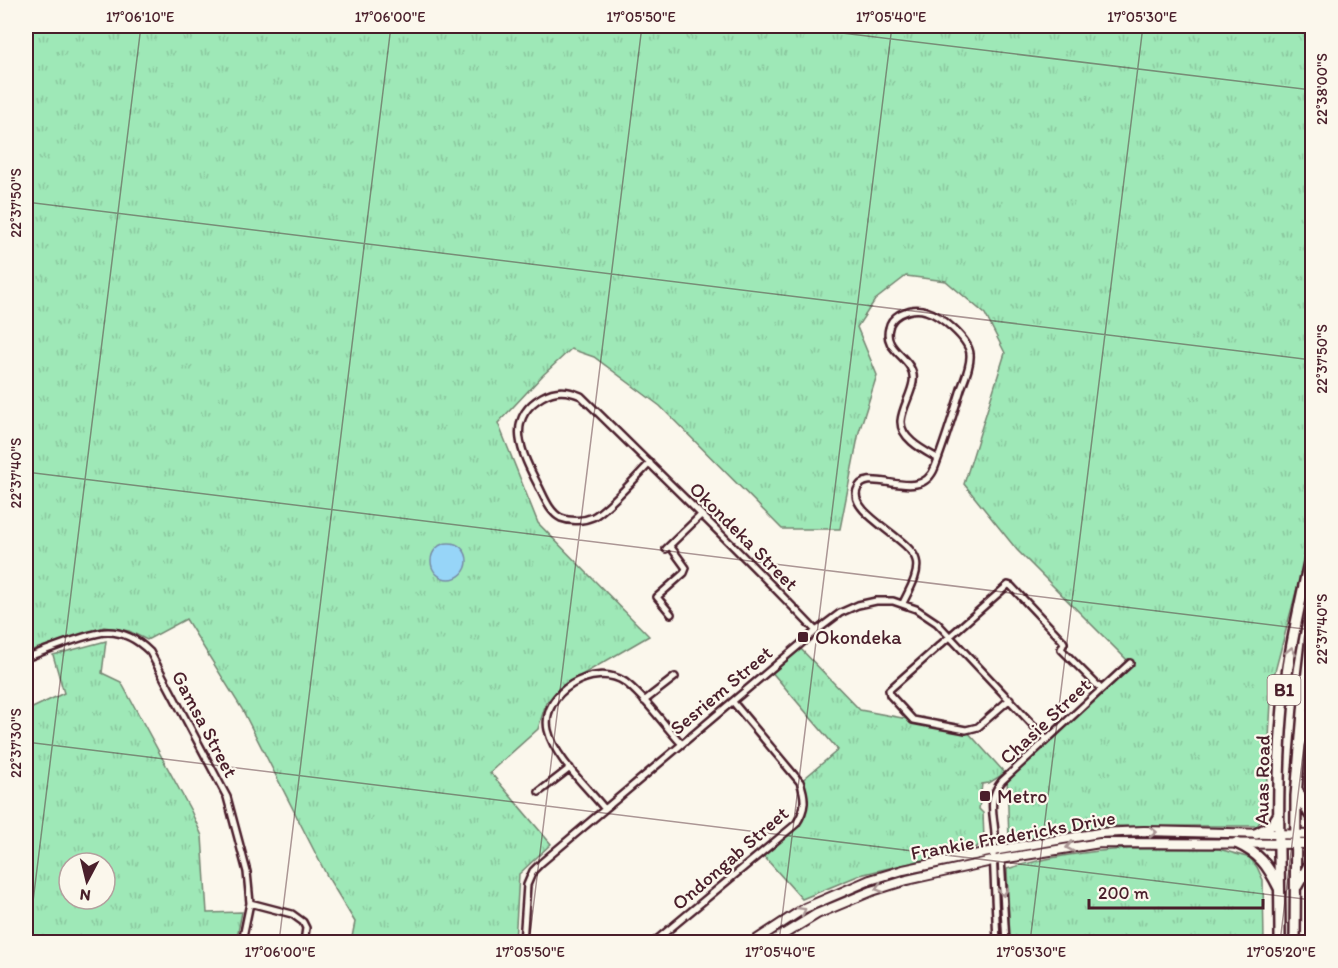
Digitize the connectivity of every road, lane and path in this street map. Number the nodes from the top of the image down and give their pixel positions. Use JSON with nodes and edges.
{"nodes":[{"id":1,"x":937,"y":458,"type":"junction"},
{"id":2,"x":650,"y":463,"type":"junction"},
{"id":3,"x":702,"y":515,"type":"junction"},
{"id":4,"x":1312,"y":548,"type":"edge"},
{"id":5,"x":652,"y":591,"type":"dead end"},
{"id":6,"x":657,"y":597,"type":"junction"},
{"id":7,"x":903,"y":603,"type":"junction"},
{"id":8,"x":671,"y":614,"type":"dead end"},
{"id":9,"x":1312,"y":628,"type":"edge"},
{"id":10,"x":816,"y":631,"type":"junction"},
{"id":11,"x":949,"y":635,"type":"junction"},
{"id":12,"x":26,"y":658,"type":"edge"},
{"id":13,"x":1130,"y":663,"type":"dead end"},
{"id":14,"x":675,"y":677,"type":"dead end"},
{"id":15,"x":1101,"y":690,"type":"junction"},
{"id":16,"x":1010,"y":699,"type":"junction"},
{"id":17,"x":644,"y":701,"type":"junction"},
{"id":18,"x":733,"y":702,"type":"junction"},
{"id":19,"x":1046,"y":739,"type":"junction"},
{"id":20,"x":681,"y":743,"type":"junction"},
{"id":21,"x":570,"y":768,"type":"junction"},
{"id":22,"x":1296,"y":786,"type":"junction"},
{"id":23,"x":539,"y":792,"type":"dead end"},
{"id":24,"x":604,"y":808,"type":"junction"},
{"id":25,"x":1279,"y":813,"type":"junction"},
{"id":26,"x":1312,"y":818,"type":"edge"},
{"id":27,"x":1256,"y":834,"type":"junction"},
{"id":28,"x":1312,"y":835,"type":"edge"},
{"id":29,"x":1280,"y":839,"type":"junction"},
{"id":30,"x":1296,"y":839,"type":"junction"},
{"id":31,"x":1236,"y":843,"type":"junction"},
{"id":32,"x":1312,"y":844,"type":"edge"},
{"id":33,"x":996,"y":848,"type":"junction"},
{"id":34,"x":997,"y":860,"type":"junction"},
{"id":35,"x":1312,"y":860,"type":"edge"},
{"id":36,"x":1296,"y":888,"type":"junction"},
{"id":37,"x":1280,"y":890,"type":"junction"},
{"id":38,"x":250,"y":903,"type":"junction"},
{"id":39,"x":242,"y":942,"type":"edge"},
{"id":40,"x":304,"y":942,"type":"edge"},
{"id":41,"x":523,"y":942,"type":"edge"},
{"id":42,"x":654,"y":942,"type":"edge"},
{"id":43,"x":753,"y":942,"type":"edge"},
{"id":44,"x":771,"y":942,"type":"edge"},
{"id":45,"x":997,"y":942,"type":"edge"},
{"id":46,"x":1006,"y":942,"type":"edge"},
{"id":47,"x":1280,"y":942,"type":"edge"},
{"id":48,"x":1296,"y":942,"type":"edge"}],
"edges":[{"from":1,"to":1,"type":"street"},
{"from":1,"to":7,"type":"street"},
{"from":2,"to":2,"type":"street","name":"Okondeka Street"},
{"from":2,"to":3,"type":"street","name":"Okondeka Street"},
{"from":3,"to":6,"type":"street"},
{"from":3,"to":10,"type":"street","name":"Okondeka Street"},
{"from":25,"to":4,"type":"highway","name":"Auas Road","number":"B1","one_way":true},
{"from":5,"to":6,"type":"street"},
{"from":6,"to":8,"type":"street"},
{"from":7,"to":10,"type":"street","name":"Sesriem Street"},
{"from":7,"to":11,"type":"street","name":"Sesriem Street"},
{"from":9,"to":22,"type":"highway","name":"Auas Road","number":"B1"},
{"from":10,"to":18,"type":"street","name":"Sesriem Street"},
{"from":11,"to":15,"type":"street"},
{"from":11,"to":16,"type":"street","name":"Sesriem Street"},
{"from":11,"to":16,"type":"street"},
{"from":12,"to":38,"type":"street","name":"Gamsa Street"},
{"from":13,"to":15,"type":"street","name":"Chasie Street"},
{"from":14,"to":17,"type":"street"},
{"from":15,"to":19,"type":"street","name":"Chasie Street"},
{"from":16,"to":19,"type":"street","name":"Sesriem Street"},
{"from":17,"to":20,"type":"street"},
{"from":17,"to":21,"type":"street"},
{"from":18,"to":20,"type":"street","name":"Sesriem Street"},
{"from":18,"to":42,"type":"street","name":"Ondongab Street"},
{"from":19,"to":33,"type":"street","name":"Chasie Street"},
{"from":20,"to":24,"type":"street","name":"Sesriem Street"},
{"from":21,"to":23,"type":"street"},
{"from":21,"to":24,"type":"street"},
{"from":22,"to":26,"type":"highway"},
{"from":22,"to":30,"type":"highway","name":"Auas Road","number":"B1"},
{"from":24,"to":41,"type":"street","name":"Sesriem Street"},
{"from":25,"to":27,"type":"highway"},
{"from":25,"to":29,"type":"highway","name":"Auas Road","number":"B1"},
{"from":27,"to":29,"type":"main road","name":"Frankie Fredericks Drive"},
{"from":33,"to":27,"type":"main road","name":"Frankie Fredericks Drive","one_way":true},
{"from":28,"to":30,"type":"main road"},
{"from":29,"to":30,"type":"main road","name":"Frankie Fredericks Drive"},
{"from":29,"to":31,"type":"main road","name":"Frankie Fredericks Drive"},
{"from":29,"to":37,"type":"highway","name":"Auas Road","number":"B1"},
{"from":30,"to":32,"type":"main road"},
{"from":30,"to":36,"type":"highway","name":"Auas Road","number":"B1"},
{"from":31,"to":34,"type":"main road","name":"Frankie Fredericks Drive","one_way":true},
{"from":31,"to":37,"type":"highway"},
{"from":33,"to":34,"type":"street","name":"Chasie Street"},
{"from":43,"to":33,"type":"main road","name":"Frankie Fredericks Drive","one_way":true},
{"from":34,"to":44,"type":"main road","name":"Frankie Fredericks Drive","one_way":true},
{"from":34,"to":45,"type":"street","name":"Chasie Street"},
{"from":34,"to":46,"type":"street","name":"Chasie Street","one_way":true},
{"from":35,"to":36,"type":"highway"},
{"from":36,"to":48,"type":"highway","name":"Auas Road","number":"B1"},
{"from":37,"to":47,"type":"highway","name":"Auas Road","number":"B1"},
{"from":38,"to":39,"type":"street","name":"Gamsa Street"},
{"from":38,"to":40,"type":"street"}]}
